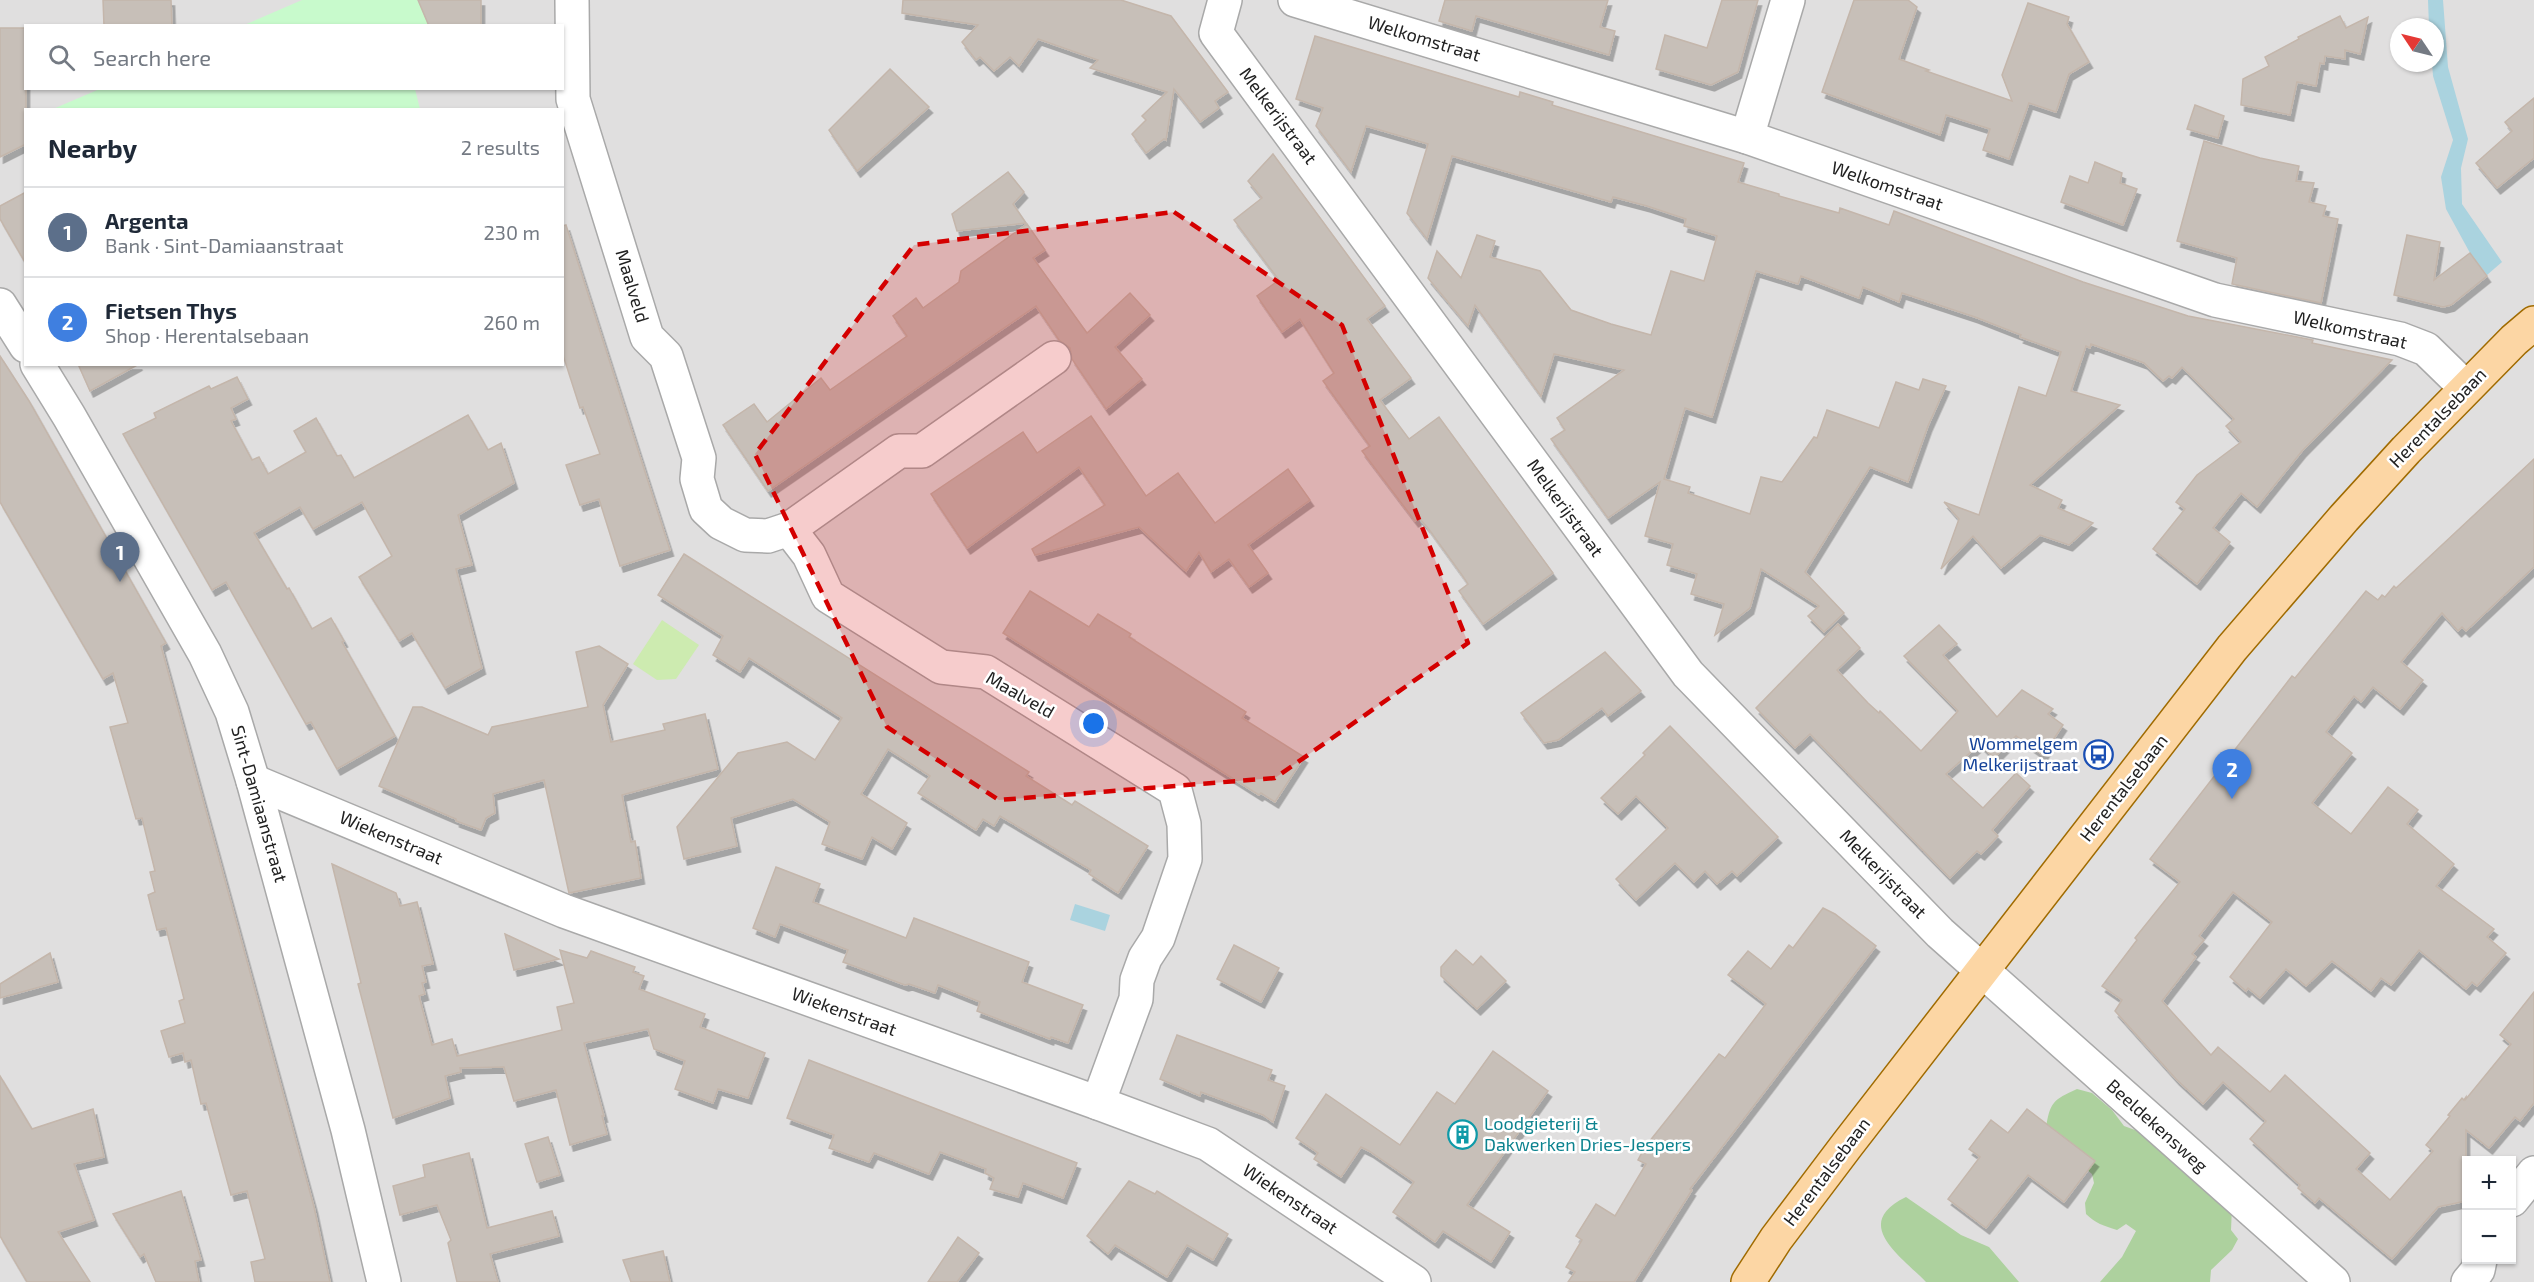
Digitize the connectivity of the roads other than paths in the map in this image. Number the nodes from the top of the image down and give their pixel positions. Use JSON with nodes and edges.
{"nodes":[{"id":1,"x":572,"y":0,"type":"edge"},
{"id":2,"x":1225,"y":0,"type":"edge"},
{"id":3,"x":1295,"y":0,"type":"edge"},
{"id":4,"x":1788,"y":0,"type":"edge"},
{"id":5,"x":1747,"y":137,"type":"junction"},
{"id":6,"x":0,"y":305,"type":"edge"},
{"id":7,"x":2534,"y":323,"type":"edge"},
{"id":8,"x":24,"y":343,"type":"edge"},
{"id":9,"x":1054,"y":358,"type":"dead end"},
{"id":10,"x":38,"y":366,"type":"edge"},
{"id":11,"x":2466,"y":388,"type":"junction"},
{"id":12,"x":789,"y":529,"type":"junction"},
{"id":13,"x":254,"y":781,"type":"junction"},
{"id":14,"x":1983,"y":969,"type":"junction"},
{"id":15,"x":1098,"y":1102,"type":"junction"},
{"id":16,"x":2534,"y":1173,"type":"edge"},
{"id":17,"x":2516,"y":1194,"type":"edge"},
{"id":18,"x":2479,"y":1264,"type":"edge"},
{"id":19,"x":384,"y":1282,"type":"edge"},
{"id":20,"x":1414,"y":1282,"type":"edge"},
{"id":21,"x":1749,"y":1282,"type":"edge"},
{"id":22,"x":2333,"y":1282,"type":"edge"},
{"id":23,"x":2468,"y":1282,"type":"edge"}],
"edges":[{"from":1,"to":12,"type":"street","name":"Maalveld"},
{"from":2,"to":14,"type":"street","name":"Melkerijstraat"},
{"from":3,"to":5,"type":"street","name":"Welkomstraat"},
{"from":4,"to":5,"type":"street"},
{"from":5,"to":11,"type":"street","name":"Welkomstraat"},
{"from":6,"to":8,"type":"street"},
{"from":7,"to":11,"type":"main road","name":"Herentalsebaan"},
{"from":9,"to":12,"type":"street","name":"Maalveld"},
{"from":10,"to":13,"type":"street","name":"Sint-Damiaanstraat"},
{"from":11,"to":14,"type":"main road","name":"Herentalsebaan"},
{"from":12,"to":15,"type":"street","name":"Maalveld"},
{"from":13,"to":15,"type":"street","name":"Wiekenstraat"},
{"from":13,"to":19,"type":"street","name":"Sint-Damiaanstraat"},
{"from":14,"to":21,"type":"main road","name":"Herentalsebaan"},
{"from":14,"to":22,"type":"street","name":"Beeldekensweg"},
{"from":15,"to":20,"type":"street","name":"Wiekenstraat"},
{"from":16,"to":17,"type":"street"},
{"from":18,"to":23,"type":"street"}]}
